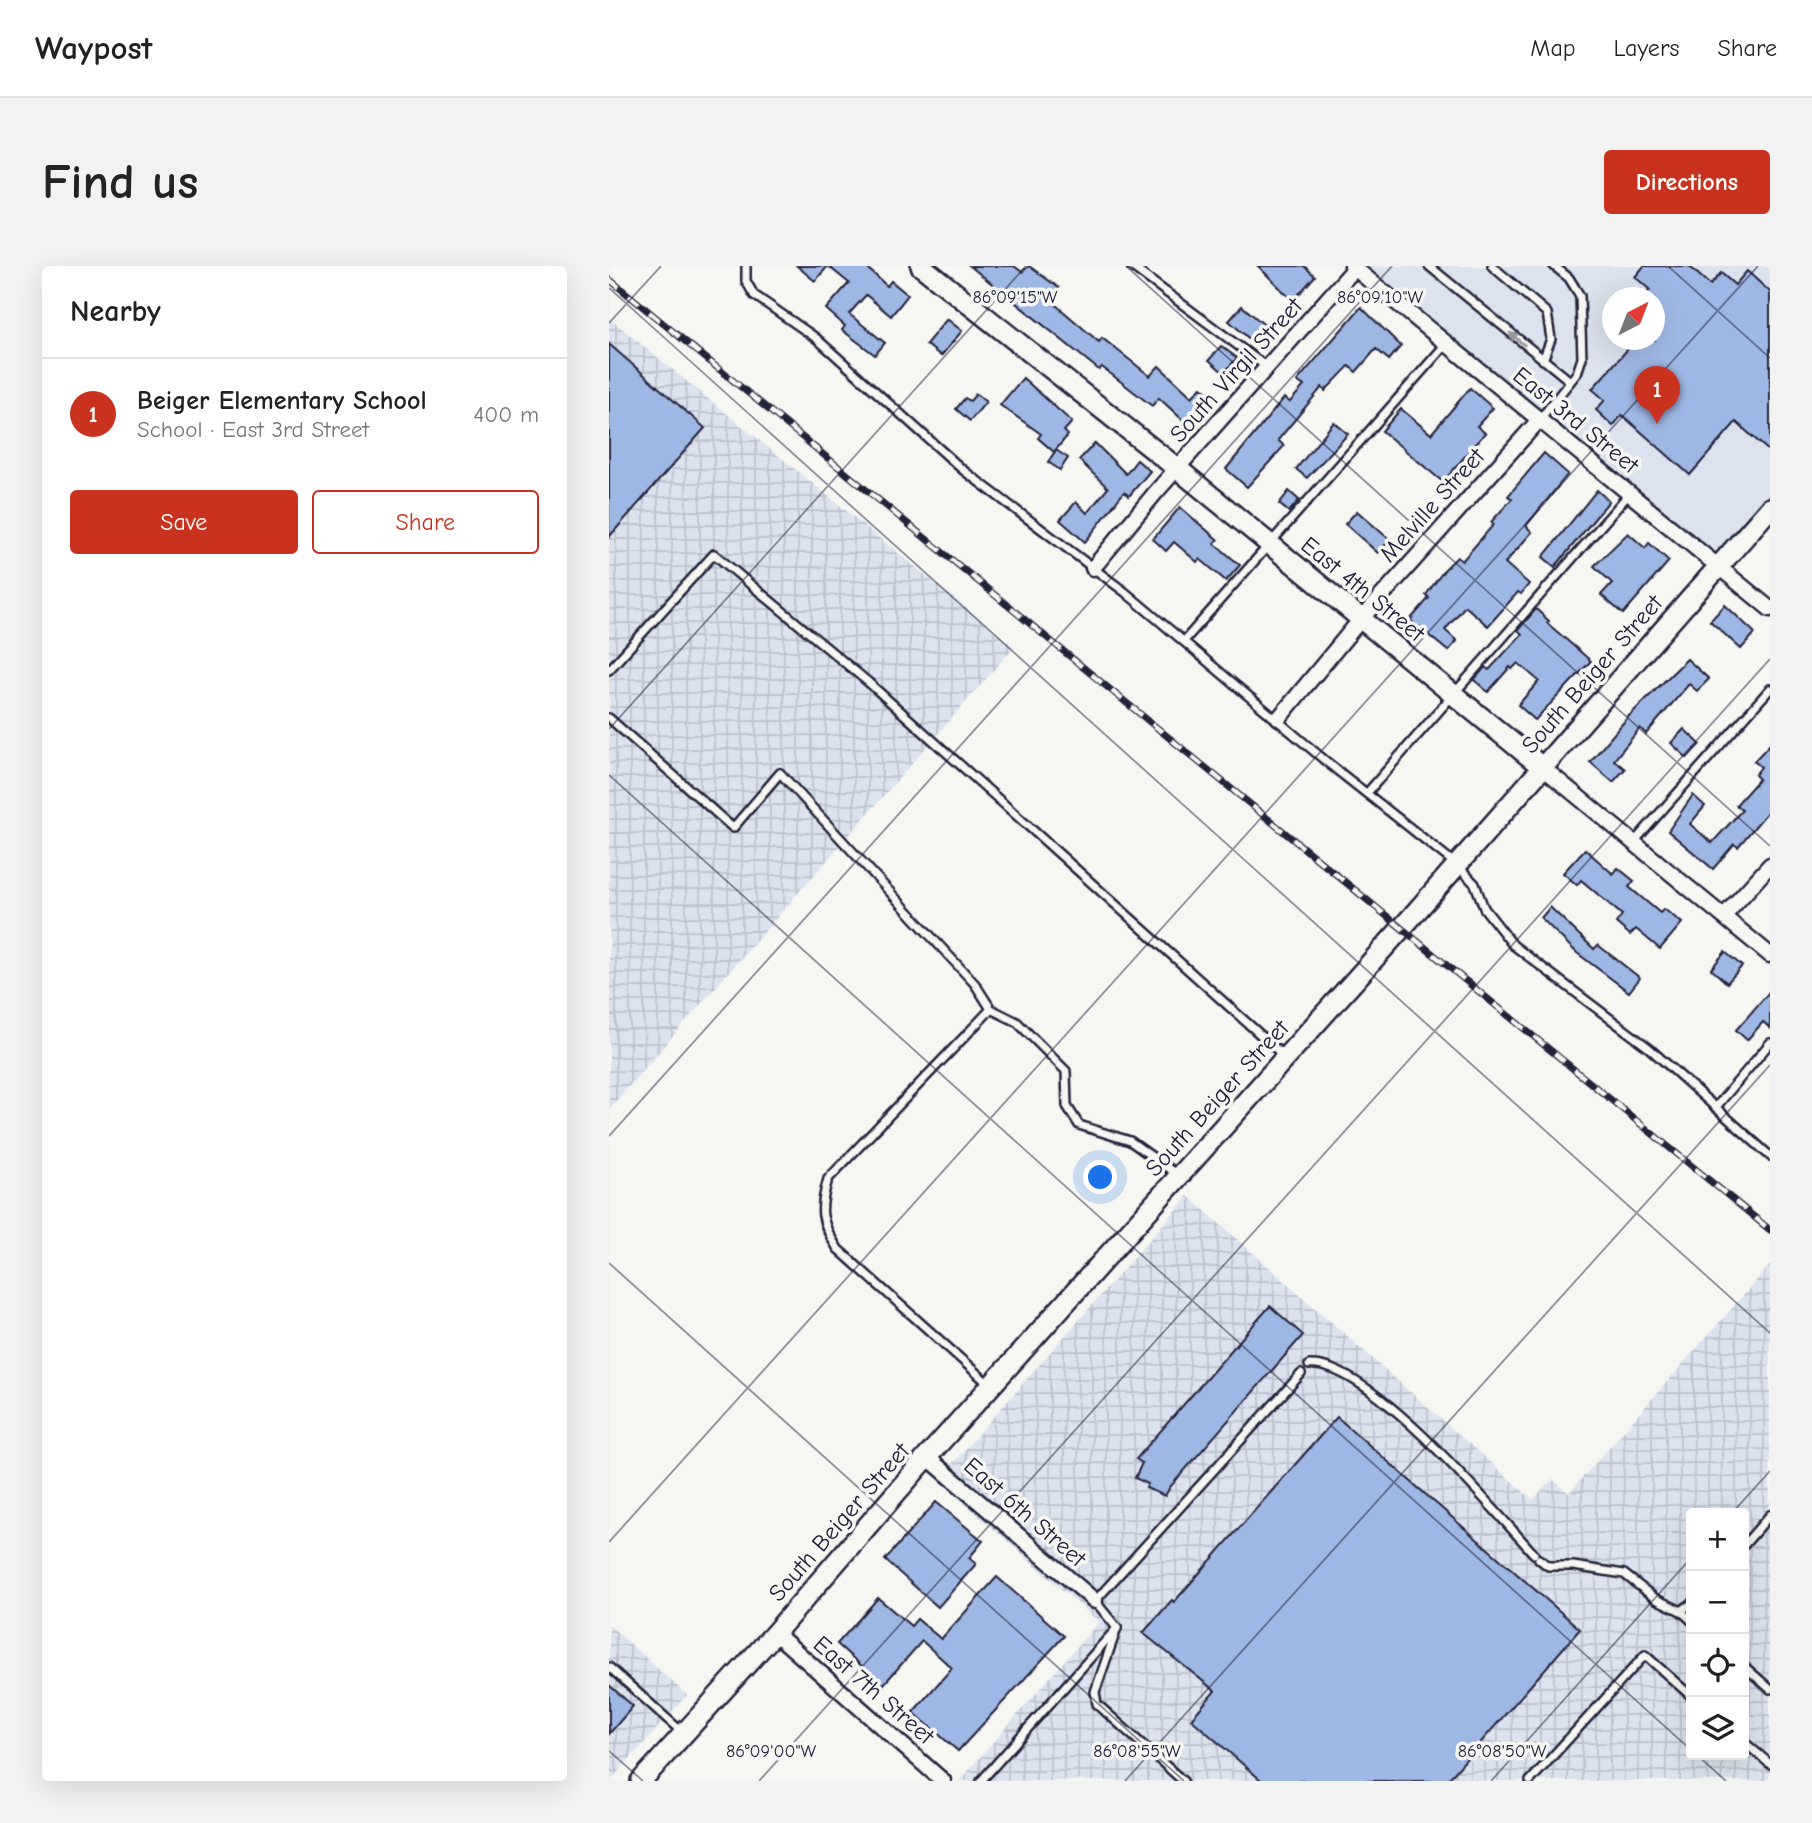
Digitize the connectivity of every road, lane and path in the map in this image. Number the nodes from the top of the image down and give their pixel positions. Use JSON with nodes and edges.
{"nodes":[{"id":1,"x":746,"y":266,"type":"edge"},
{"id":2,"x":921,"y":266,"type":"edge"},
{"id":3,"x":1131,"y":266,"type":"edge"},
{"id":4,"x":1429,"y":266,"type":"edge"},
{"id":5,"x":1492,"y":266,"type":"edge"},
{"id":6,"x":1554,"y":266,"type":"edge"},
{"id":7,"x":1355,"y":267,"type":"edge"},
{"id":8,"x":1447,"y":343,"type":"junction"},
{"id":9,"x":1543,"y":360,"type":"junction"},
{"id":10,"x":1269,"y":368,"type":"junction"},
{"id":11,"x":1570,"y":382,"type":"junction"},
{"id":12,"x":1540,"y":419,"type":"junction"},
{"id":13,"x":1178,"y":469,"type":"junction"},
{"id":14,"x":1629,"y":493,"type":"junction"},
{"id":15,"x":1770,"y":509,"type":"edge"},
{"id":16,"x":1271,"y":545,"type":"junction"},
{"id":17,"x":1718,"y":566,"type":"junction"},
{"id":18,"x":1093,"y":568,"type":"junction"},
{"id":19,"x":1770,"y":609,"type":"edge"},
{"id":20,"x":1361,"y":619,"type":"junction"},
{"id":21,"x":1184,"y":641,"type":"junction"},
{"id":22,"x":609,"y":670,"type":"edge"},
{"id":23,"x":1770,"y":689,"type":"edge"},
{"id":24,"x":1453,"y":695,"type":"junction"},
{"id":25,"x":609,"y":718,"type":"edge"},
{"id":26,"x":1279,"y":718,"type":"junction"},
{"id":27,"x":1542,"y":767,"type":"junction"},
{"id":28,"x":1367,"y":793,"type":"junction"},
{"id":29,"x":1634,"y":842,"type":"junction"},
{"id":30,"x":1457,"y":864,"type":"junction"},
{"id":31,"x":1770,"y":865,"type":"edge"},
{"id":32,"x":1724,"y":916,"type":"junction"},
{"id":33,"x":1770,"y":955,"type":"edge"},
{"id":34,"x":991,"y":1009,"type":"junction"},
{"id":35,"x":1770,"y":1043,"type":"edge"},
{"id":36,"x":1286,"y":1058,"type":"junction"},
{"id":37,"x":1716,"y":1107,"type":"junction"},
{"id":38,"x":1770,"y":1156,"type":"edge"},
{"id":39,"x":1180,"y":1177,"type":"junction"},
{"id":40,"x":1309,"y":1365,"type":"dead end"},
{"id":41,"x":1301,"y":1374,"type":"dead end"},
{"id":42,"x":992,"y":1386,"type":"junction"},
{"id":43,"x":927,"y":1457,"type":"junction"},
{"id":44,"x":1770,"y":1515,"type":"edge"},
{"id":45,"x":1749,"y":1539,"type":"edge"},
{"id":46,"x":1095,"y":1601,"type":"junction"},
{"id":47,"x":1686,"y":1608,"type":"edge"},
{"id":48,"x":1681,"y":1611,"type":"junction"},
{"id":49,"x":1686,"y":1616,"type":"edge"},
{"id":50,"x":1117,"y":1628,"type":"junction"},
{"id":51,"x":775,"y":1633,"type":"junction"},
{"id":52,"x":609,"y":1667,"type":"edge"},
{"id":53,"x":1749,"y":1670,"type":"edge"},
{"id":54,"x":1770,"y":1689,"type":"edge"},
{"id":55,"x":1686,"y":1692,"type":"edge"},
{"id":56,"x":684,"y":1733,"type":"junction"},
{"id":57,"x":1749,"y":1746,"type":"edge"},
{"id":58,"x":1770,"y":1764,"type":"edge"},
{"id":59,"x":641,"y":1781,"type":"edge"},
{"id":60,"x":943,"y":1781,"type":"edge"},
{"id":61,"x":981,"y":1781,"type":"edge"},
{"id":62,"x":1183,"y":1781,"type":"edge"},
{"id":63,"x":1530,"y":1781,"type":"edge"}],
"edges":[{"from":1,"to":18,"type":"lane"},
{"from":2,"to":13,"type":"street","name":"East 4th Street"},
{"from":3,"to":10,"type":"lane"},
{"from":9,"to":4,"type":"lane","one_way":true},
{"from":5,"to":9,"type":"lane"},
{"from":6,"to":11,"type":"lane"},
{"from":7,"to":8,"type":"street","name":"East 3rd Street"},
{"from":7,"to":10,"type":"street","name":"South Virgil Street"},
{"from":8,"to":12,"type":"street","name":"East 3rd Street"},
{"from":8,"to":16,"type":"lane"},
{"from":9,"to":11,"type":"lane"},
{"from":10,"to":13,"type":"street","name":"South Virgil Street"},
{"from":11,"to":12,"type":"lane"},
{"from":12,"to":14,"type":"street","name":"East 3rd Street"},
{"from":12,"to":20,"type":"street","name":"Melville Street"},
{"from":13,"to":16,"type":"street","name":"East 4th Street"},
{"from":13,"to":18,"type":"street","name":"South Virgil Street"},
{"from":14,"to":17,"type":"street","name":"East 3rd Street"},
{"from":14,"to":24,"type":"lane"},
{"from":15,"to":17,"type":"street","name":"South Beiger Street"},
{"from":16,"to":20,"type":"street","name":"East 4th Street"},
{"from":16,"to":21,"type":"lane"},
{"from":17,"to":19,"type":"street","name":"East 3rd Street"},
{"from":17,"to":27,"type":"street","name":"South Beiger Street"},
{"from":18,"to":21,"type":"lane"},
{"from":20,"to":24,"type":"street","name":"East 4th Street"},
{"from":20,"to":26,"type":"street","name":"Melville Street"},
{"from":21,"to":26,"type":"lane"},
{"from":22,"to":36,"type":"lane"},
{"from":23,"to":29,"type":"lane"},
{"from":24,"to":27,"type":"street","name":"East 4th Street"},
{"from":24,"to":28,"type":"lane"},
{"from":25,"to":34,"type":"lane"},
{"from":26,"to":28,"type":"lane"},
{"from":27,"to":29,"type":"street","name":"East 4th Street"},
{"from":27,"to":30,"type":"street","name":"South Beiger Street"},
{"from":28,"to":30,"type":"lane"},
{"from":29,"to":32,"type":"street","name":"East 4th Street"},
{"from":30,"to":36,"type":"street","name":"South Beiger Street"},
{"from":30,"to":37,"type":"lane"},
{"from":31,"to":32,"type":"street"},
{"from":32,"to":33,"type":"street","name":"East 4th Street"},
{"from":34,"to":39,"type":"lane"},
{"from":34,"to":42,"type":"lane"},
{"from":35,"to":37,"type":"lane"},
{"from":36,"to":39,"type":"street","name":"South Beiger Street"},
{"from":37,"to":38,"type":"lane"},
{"from":39,"to":42,"type":"street","name":"South Beiger Street"},
{"from":40,"to":48,"type":"lane"},
{"from":41,"to":46,"type":"lane"},
{"from":42,"to":43,"type":"street","name":"South Beiger Street"},
{"from":43,"to":46,"type":"street","name":"East 6th Street"},
{"from":43,"to":51,"type":"street","name":"South Beiger Street"},
{"from":44,"to":45,"type":"lane"},
{"from":46,"to":50,"type":"lane"},
{"from":47,"to":48,"type":"lane"},
{"from":48,"to":49,"type":"lane"},
{"from":50,"to":61,"type":"lane"},
{"from":50,"to":62,"type":"lane"},
{"from":51,"to":56,"type":"street","name":"South Beiger Street"},
{"from":51,"to":60,"type":"street","name":"East 7th Street"},
{"from":52,"to":56,"type":"lane"},
{"from":53,"to":54,"type":"lane"},
{"from":55,"to":63,"type":"lane"},
{"from":56,"to":59,"type":"street","name":"South Beiger Street"},
{"from":57,"to":58,"type":"lane"}]}
